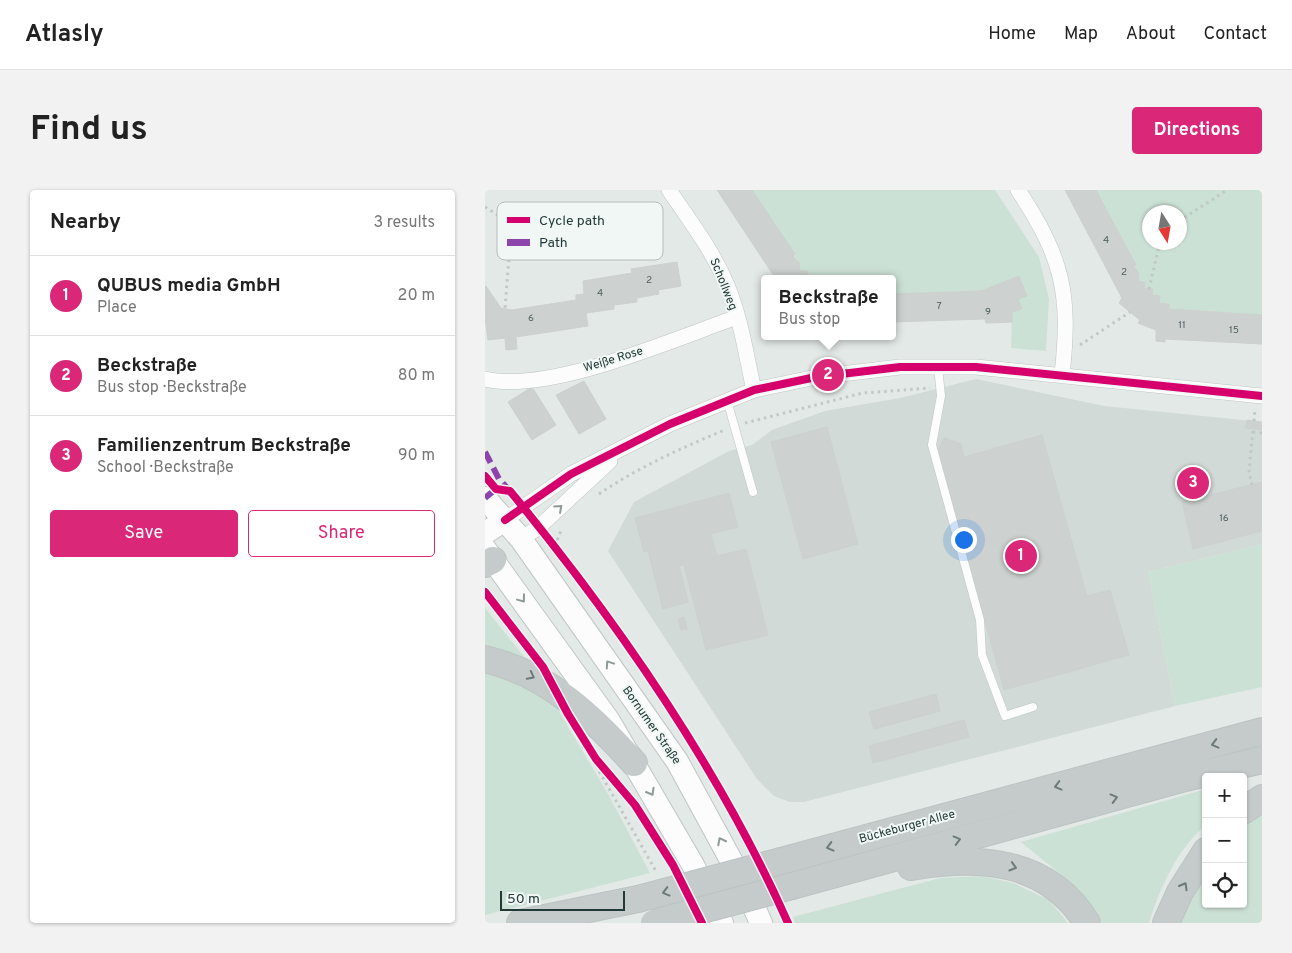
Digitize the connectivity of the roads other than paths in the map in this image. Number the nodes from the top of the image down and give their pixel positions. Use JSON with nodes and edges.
{"nodes":[{"id":1,"x":669,"y":190,"type":"edge"},
{"id":2,"x":1018,"y":190,"type":"edge"},
{"id":3,"x":737,"y":317,"type":"junction"},
{"id":4,"x":938,"y":366,"type":"junction"},
{"id":5,"x":1062,"y":375,"type":"junction"},
{"id":6,"x":485,"y":378,"type":"edge"},
{"id":7,"x":754,"y":390,"type":"junction"},
{"id":8,"x":1262,"y":396,"type":"edge"},
{"id":9,"x":727,"y":400,"type":"junction"},
{"id":10,"x":621,"y":451,"type":"junction"},
{"id":11,"x":753,"y":492,"type":"dead end"},
{"id":12,"x":485,"y":498,"type":"edge"},
{"id":13,"x":505,"y":520,"type":"junction"},
{"id":14,"x":485,"y":533,"type":"edge"},
{"id":15,"x":521,"y":539,"type":"junction"},
{"id":16,"x":487,"y":558,"type":"edge"},
{"id":17,"x":485,"y":659,"type":"edge"},
{"id":18,"x":1033,"y":707,"type":"dead end"},
{"id":19,"x":1262,"y":731,"type":"edge"},
{"id":20,"x":1262,"y":760,"type":"edge"},
{"id":21,"x":634,"y":762,"type":"junction"},
{"id":22,"x":1262,"y":798,"type":"edge"},
{"id":23,"x":1247,"y":808,"type":"edge"},
{"id":24,"x":1202,"y":857,"type":"edge"},
{"id":25,"x":792,"y":886,"type":"junction"},
{"id":26,"x":638,"y":899,"type":"junction"},
{"id":27,"x":520,"y":923,"type":"edge"},
{"id":28,"x":551,"y":923,"type":"edge"},
{"id":29,"x":653,"y":923,"type":"edge"},
{"id":30,"x":722,"y":923,"type":"edge"},
{"id":31,"x":761,"y":923,"type":"edge"},
{"id":32,"x":1087,"y":923,"type":"edge"},
{"id":33,"x":1166,"y":923,"type":"edge"}],
"edges":[{"from":1,"to":3,"type":"street","name":"Schollweg"},
{"from":2,"to":5,"type":"street"},
{"from":3,"to":6,"type":"street","name":"Weiße Rose"},
{"from":3,"to":7,"type":"street","name":"Schollweg"},
{"from":4,"to":5,"type":"street"},
{"from":4,"to":7,"type":"street"},
{"from":4,"to":18,"type":"lane"},
{"from":5,"to":8,"type":"street"},
{"from":7,"to":9,"type":"street"},
{"from":9,"to":10,"type":"street"},
{"from":9,"to":11,"type":"lane"},
{"from":10,"to":13,"type":"street"},
{"from":15,"to":10,"type":"street","one_way":true},
{"from":12,"to":13,"type":"main road","name":"Bornumer Straße"},
{"from":13,"to":14,"type":"main road"},
{"from":13,"to":15,"type":"main road","name":"Bornumer Straße"},
{"from":15,"to":16,"type":"main road"},
{"from":31,"to":15,"type":"main road","name":"Bornumer Straße","one_way":true},
{"from":16,"to":21,"type":"main road","one_way":true},
{"from":17,"to":21,"type":"highway","one_way":true},
{"from":19,"to":26,"type":"highway","name":"Bückeburger Allee","one_way":true,"bridge":true},
{"from":25,"to":20,"type":"highway","one_way":true},
{"from":21,"to":30,"type":"main road","one_way":true},
{"from":22,"to":23,"type":"highway"},
{"from":33,"to":24,"type":"highway","one_way":true},
{"from":25,"to":29,"type":"highway","bridge":true},
{"from":25,"to":32,"type":"highway","one_way":true},
{"from":26,"to":27,"type":"highway"},
{"from":26,"to":28,"type":"highway","name":"Bückeburger Allee"}]}
